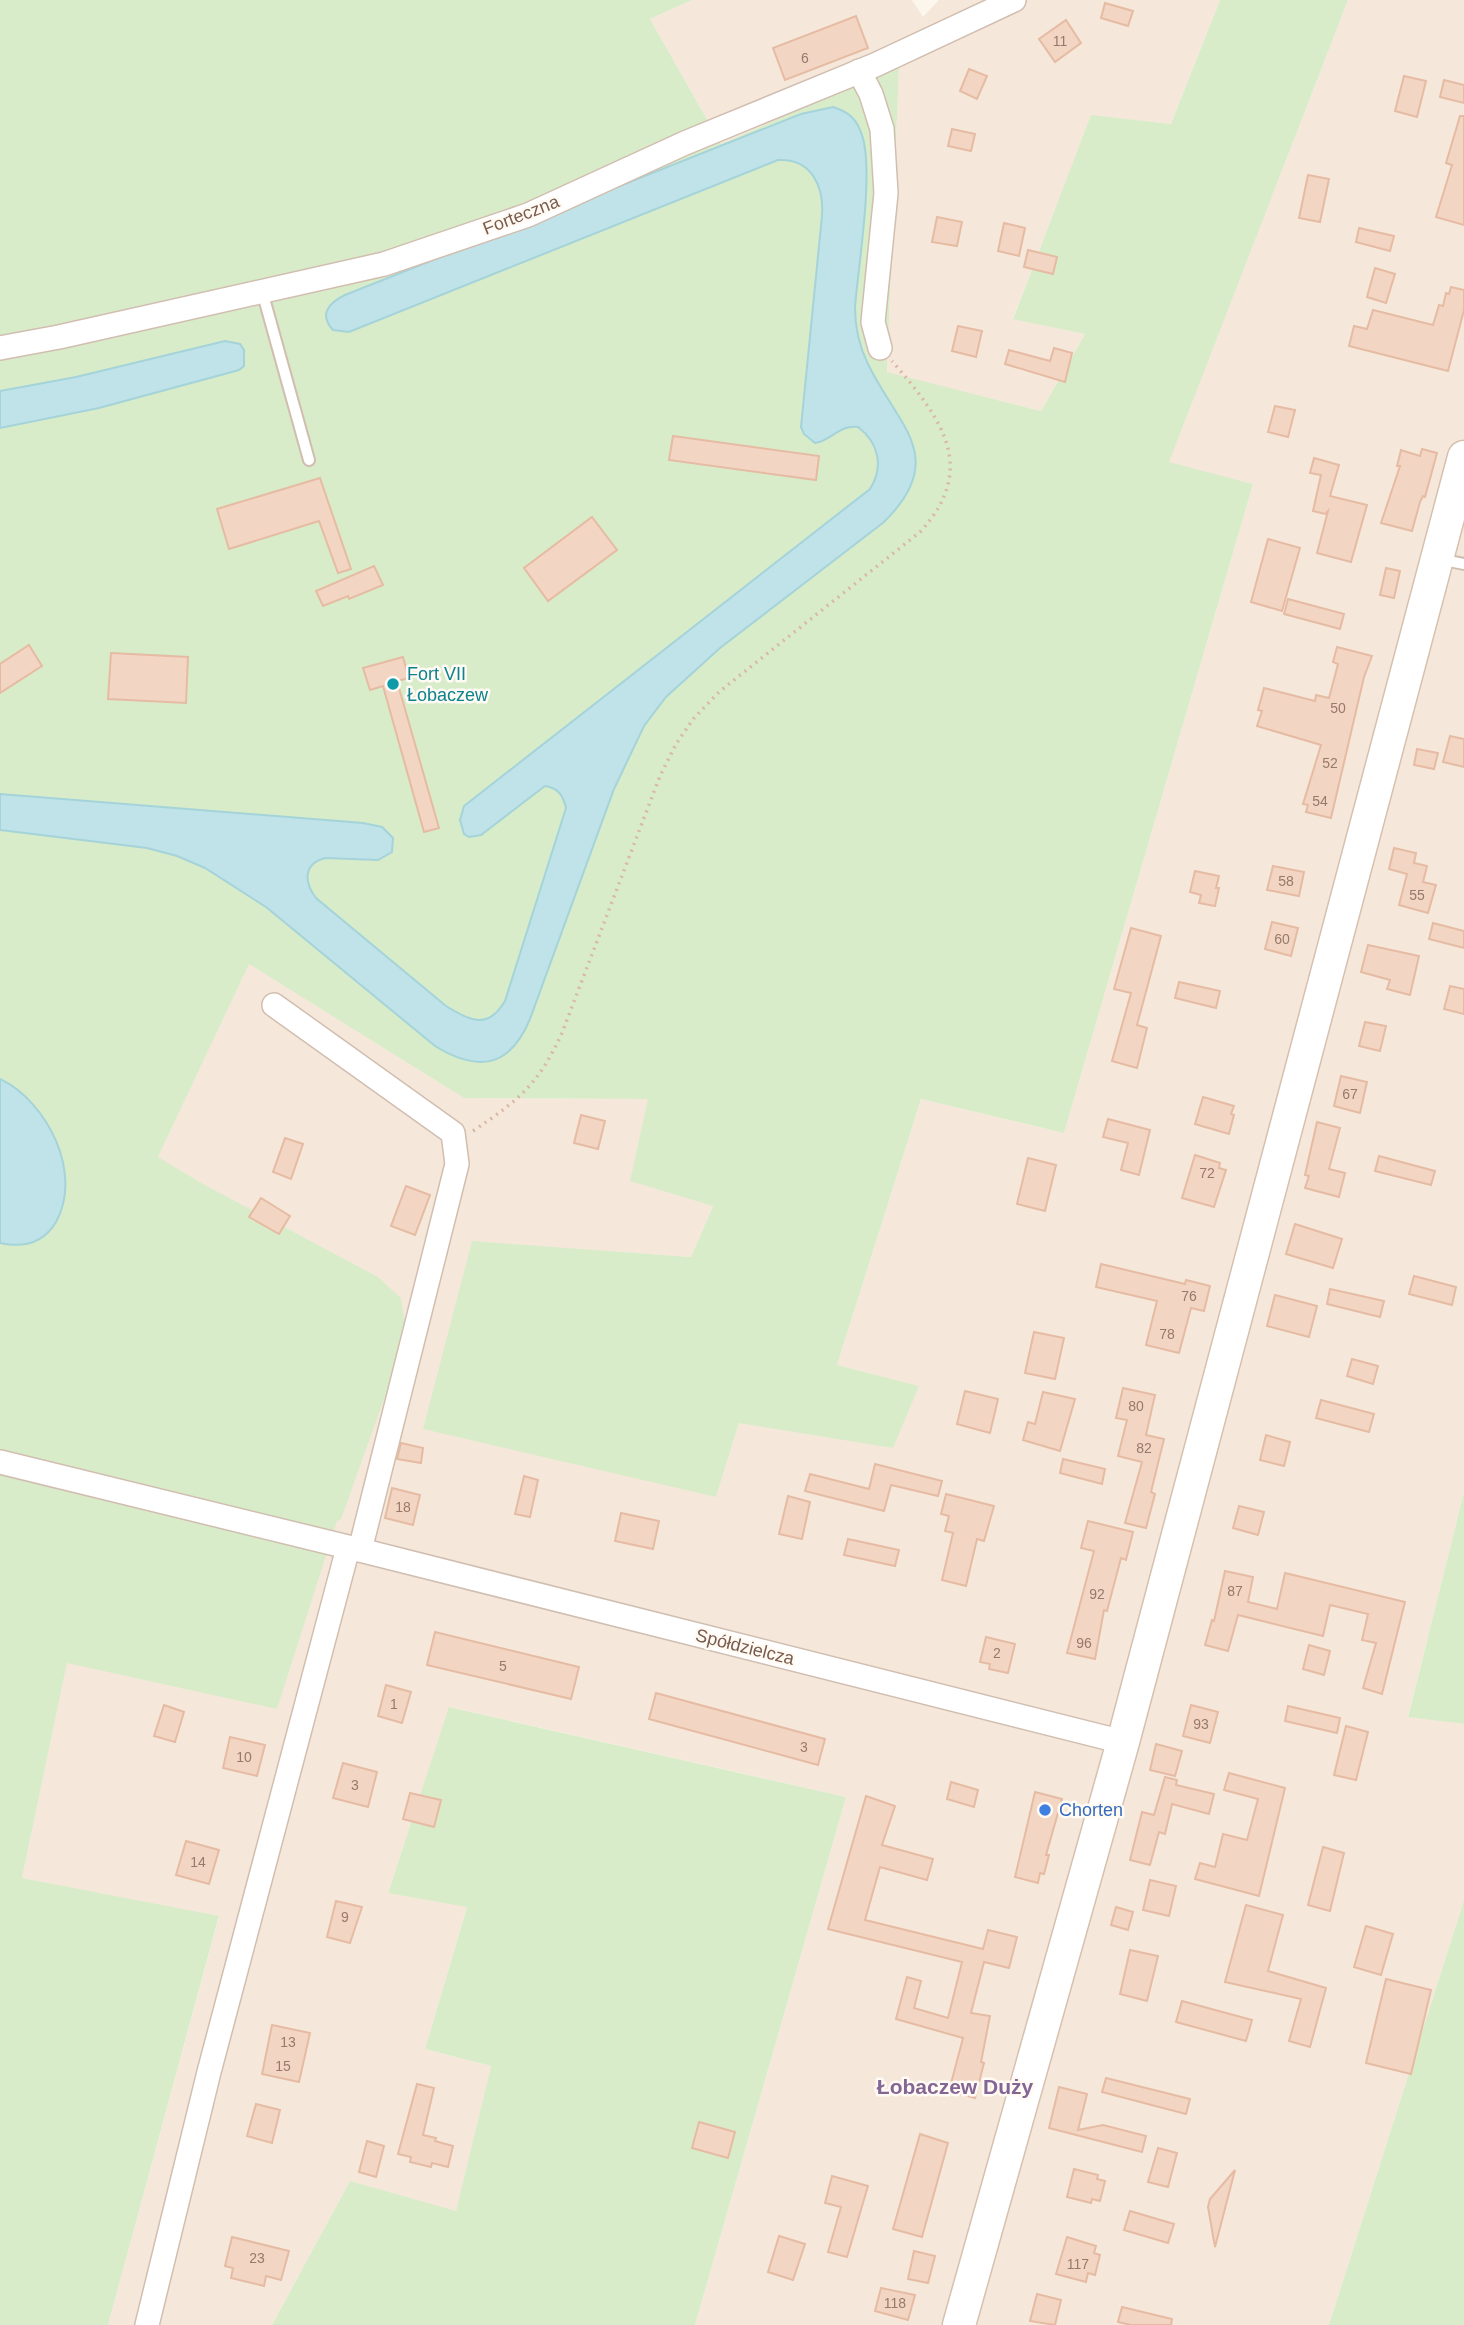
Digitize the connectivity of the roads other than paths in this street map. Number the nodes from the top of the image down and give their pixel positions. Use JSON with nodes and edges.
{"nodes":[{"id":1,"x":1014,"y":0,"type":"edge"},
{"id":2,"x":859,"y":71,"type":"junction"},
{"id":3,"x":262,"y":291,"type":"junction"},
{"id":4,"x":0,"y":348,"type":"edge"},
{"id":5,"x":880,"y":348,"type":"road end"},
{"id":6,"x":1464,"y":457,"type":"edge"},
{"id":7,"x":309,"y":460,"type":"dead end"},
{"id":8,"x":1451,"y":561,"type":"edge"},
{"id":9,"x":274,"y":1005,"type":"dead end"},
{"id":10,"x":0,"y":1462,"type":"edge"},
{"id":11,"x":358,"y":1550,"type":"junction"},
{"id":12,"x":1123,"y":1742,"type":"junction"},
{"id":13,"x":147,"y":2325,"type":"edge"},
{"id":14,"x":959,"y":2325,"type":"edge"}],
"edges":[{"from":1,"to":2,"type":"street","name":"Forteczna"},
{"from":2,"to":3,"type":"street","name":"Forteczna"},
{"from":2,"to":5,"type":"street"},
{"from":3,"to":4,"type":"street","name":"Forteczna"},
{"from":3,"to":7,"type":"lane"},
{"from":6,"to":8,"type":"main road"},
{"from":8,"to":12,"type":"main road"},
{"from":9,"to":11,"type":"street"},
{"from":10,"to":11,"type":"street","name":"Spółdzielcza"},
{"from":11,"to":12,"type":"street","name":"Spółdzielcza"},
{"from":11,"to":13,"type":"street"},
{"from":12,"to":14,"type":"main road"}]}
